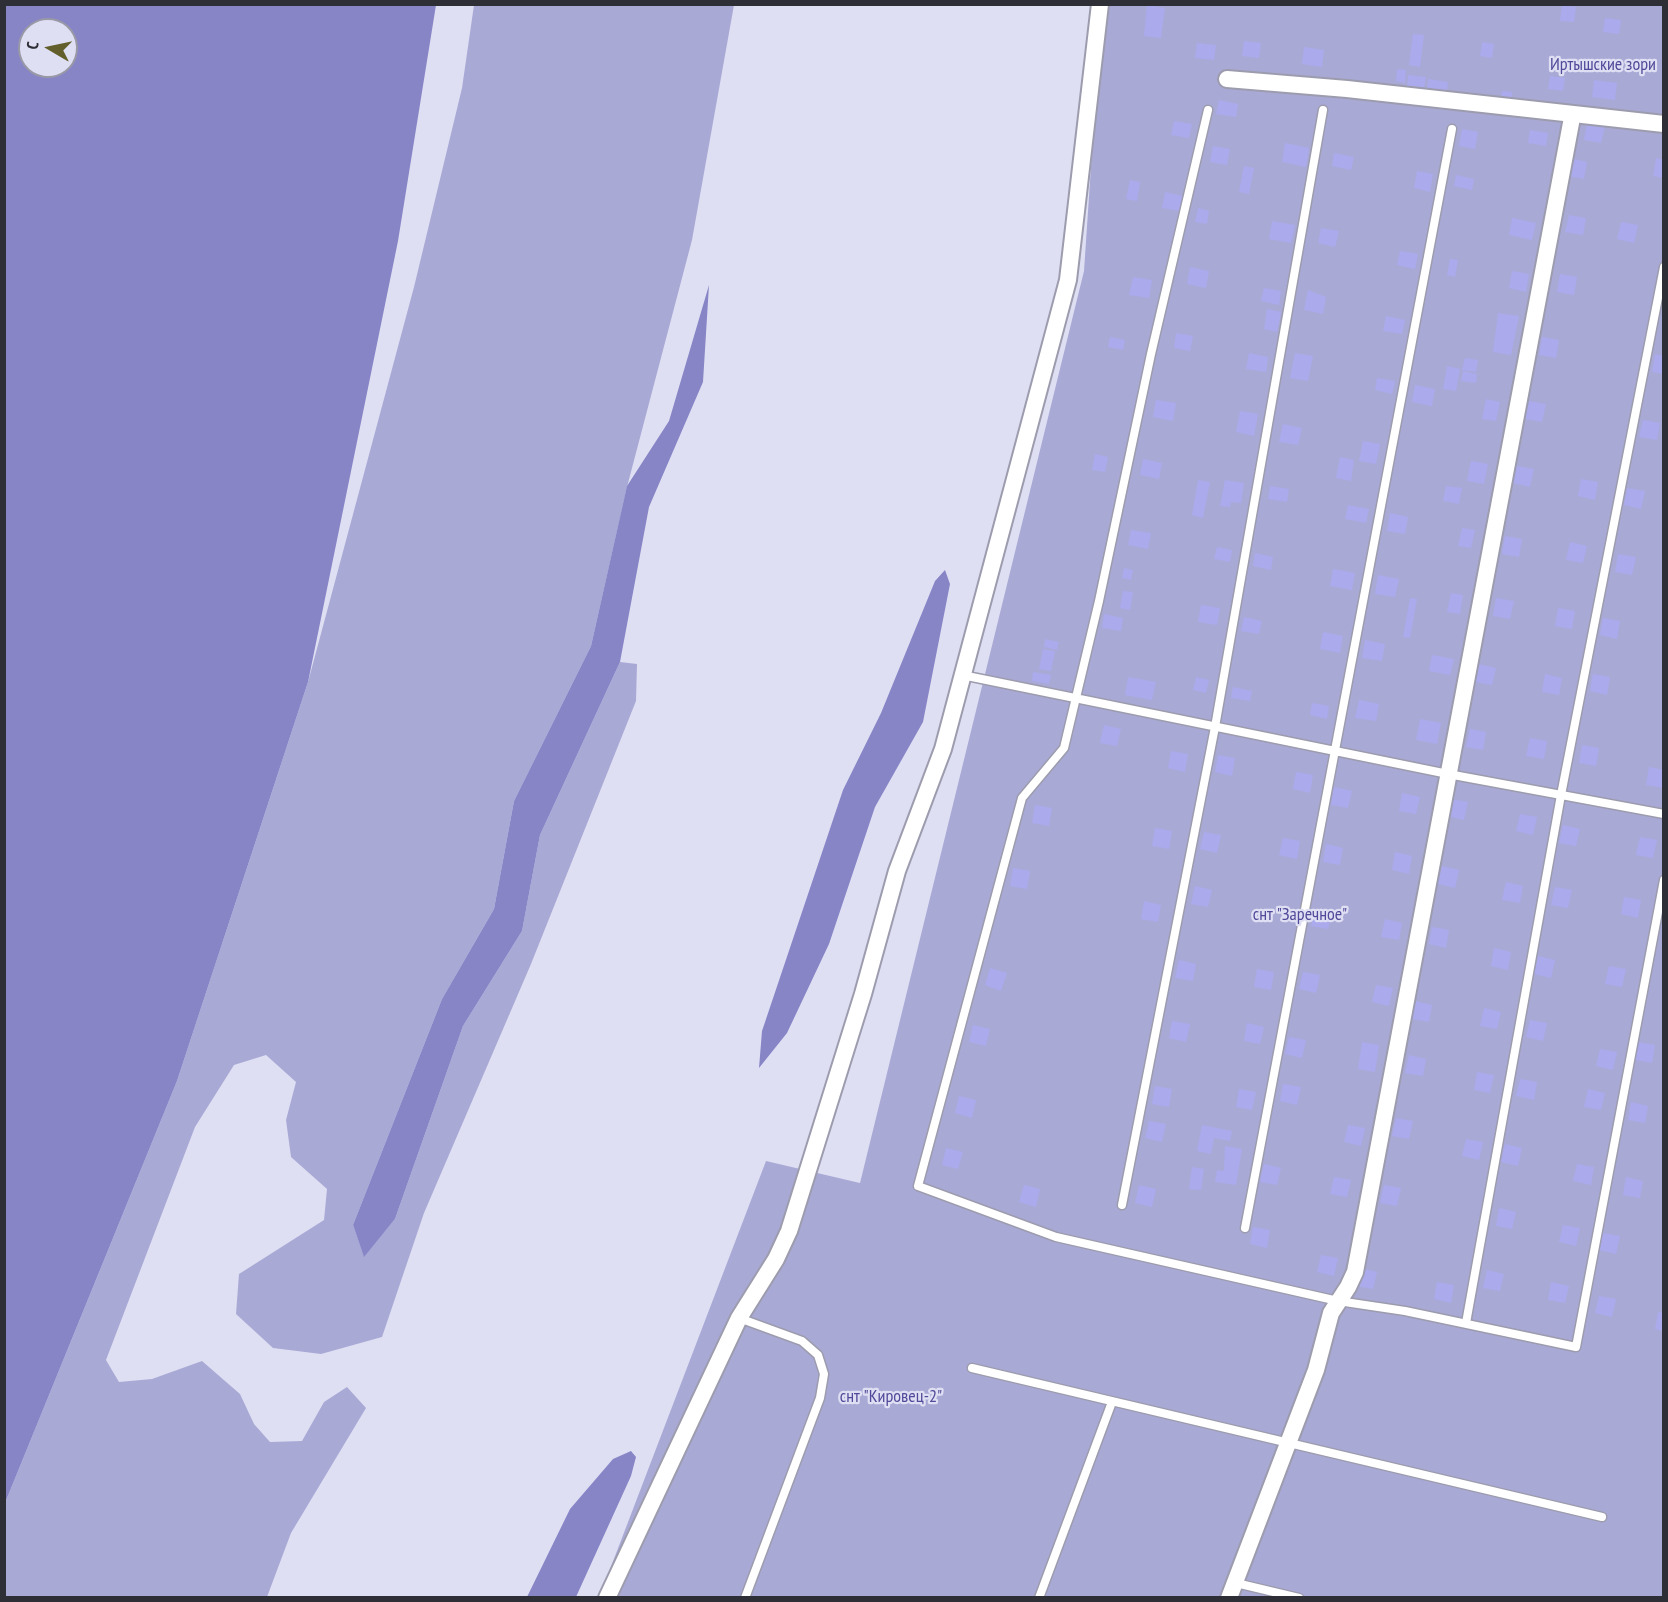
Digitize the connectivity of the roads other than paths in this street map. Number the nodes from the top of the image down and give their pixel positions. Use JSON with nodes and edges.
{"nodes":[{"id":1,"x":1100,"y":4,"type":"edge"},
{"id":2,"x":1227,"y":79,"type":"dead end"},
{"id":3,"x":1323,"y":110,"type":"dead end"},
{"id":4,"x":1208,"y":111,"type":"dead end"},
{"id":5,"x":1571,"y":123,"type":"dead end"},
{"id":6,"x":1664,"y":124,"type":"edge"},
{"id":7,"x":1452,"y":129,"type":"dead end"},
{"id":8,"x":1664,"y":267,"type":"edge"},
{"id":9,"x":962,"y":675,"type":"junction"},
{"id":10,"x":1075,"y":699,"type":"junction"},
{"id":11,"x":1215,"y":727,"type":"junction"},
{"id":12,"x":1335,"y":751,"type":"junction"},
{"id":13,"x":1448,"y":774,"type":"junction"},
{"id":14,"x":1561,"y":795,"type":"junction"},
{"id":15,"x":1664,"y":814,"type":"edge"},
{"id":16,"x":1664,"y":880,"type":"edge"},
{"id":17,"x":1122,"y":1205,"type":"dead end"},
{"id":18,"x":1245,"y":1228,"type":"dead end"},
{"id":19,"x":1338,"y":1301,"type":"junction"},
{"id":20,"x":739,"y":1318,"type":"junction"},
{"id":21,"x":1466,"y":1323,"type":"junction"},
{"id":22,"x":972,"y":1368,"type":"dead end"},
{"id":23,"x":1112,"y":1402,"type":"junction"},
{"id":24,"x":1288,"y":1442,"type":"junction"},
{"id":25,"x":1602,"y":1517,"type":"dead end"},
{"id":26,"x":1233,"y":1590,"type":"edge"},
{"id":27,"x":607,"y":1598,"type":"edge"},
{"id":28,"x":745,"y":1598,"type":"edge"},
{"id":29,"x":1039,"y":1598,"type":"edge"},
{"id":30,"x":1299,"y":1598,"type":"edge"}],
"edges":[{"from":1,"to":9,"type":"street"},
{"from":2,"to":6,"type":"street"},
{"from":3,"to":11,"type":"lane"},
{"from":4,"to":10,"type":"lane"},
{"from":5,"to":13,"type":"street"},
{"from":7,"to":12,"type":"lane"},
{"from":8,"to":14,"type":"lane"},
{"from":9,"to":10,"type":"lane"},
{"from":9,"to":20,"type":"street"},
{"from":10,"to":11,"type":"lane"},
{"from":10,"to":19,"type":"lane"},
{"from":11,"to":12,"type":"lane"},
{"from":11,"to":17,"type":"lane"},
{"from":12,"to":13,"type":"lane"},
{"from":12,"to":18,"type":"lane"},
{"from":13,"to":14,"type":"lane"},
{"from":13,"to":19,"type":"street"},
{"from":14,"to":15,"type":"lane"},
{"from":14,"to":21,"type":"lane"},
{"from":16,"to":21,"type":"lane"},
{"from":19,"to":21,"type":"lane"},
{"from":19,"to":24,"type":"street"},
{"from":20,"to":27,"type":"street"},
{"from":20,"to":28,"type":"lane"},
{"from":22,"to":23,"type":"lane"},
{"from":23,"to":24,"type":"lane"},
{"from":23,"to":29,"type":"lane"},
{"from":24,"to":25,"type":"lane"},
{"from":24,"to":26,"type":"street"},
{"from":26,"to":30,"type":"lane"}]}
